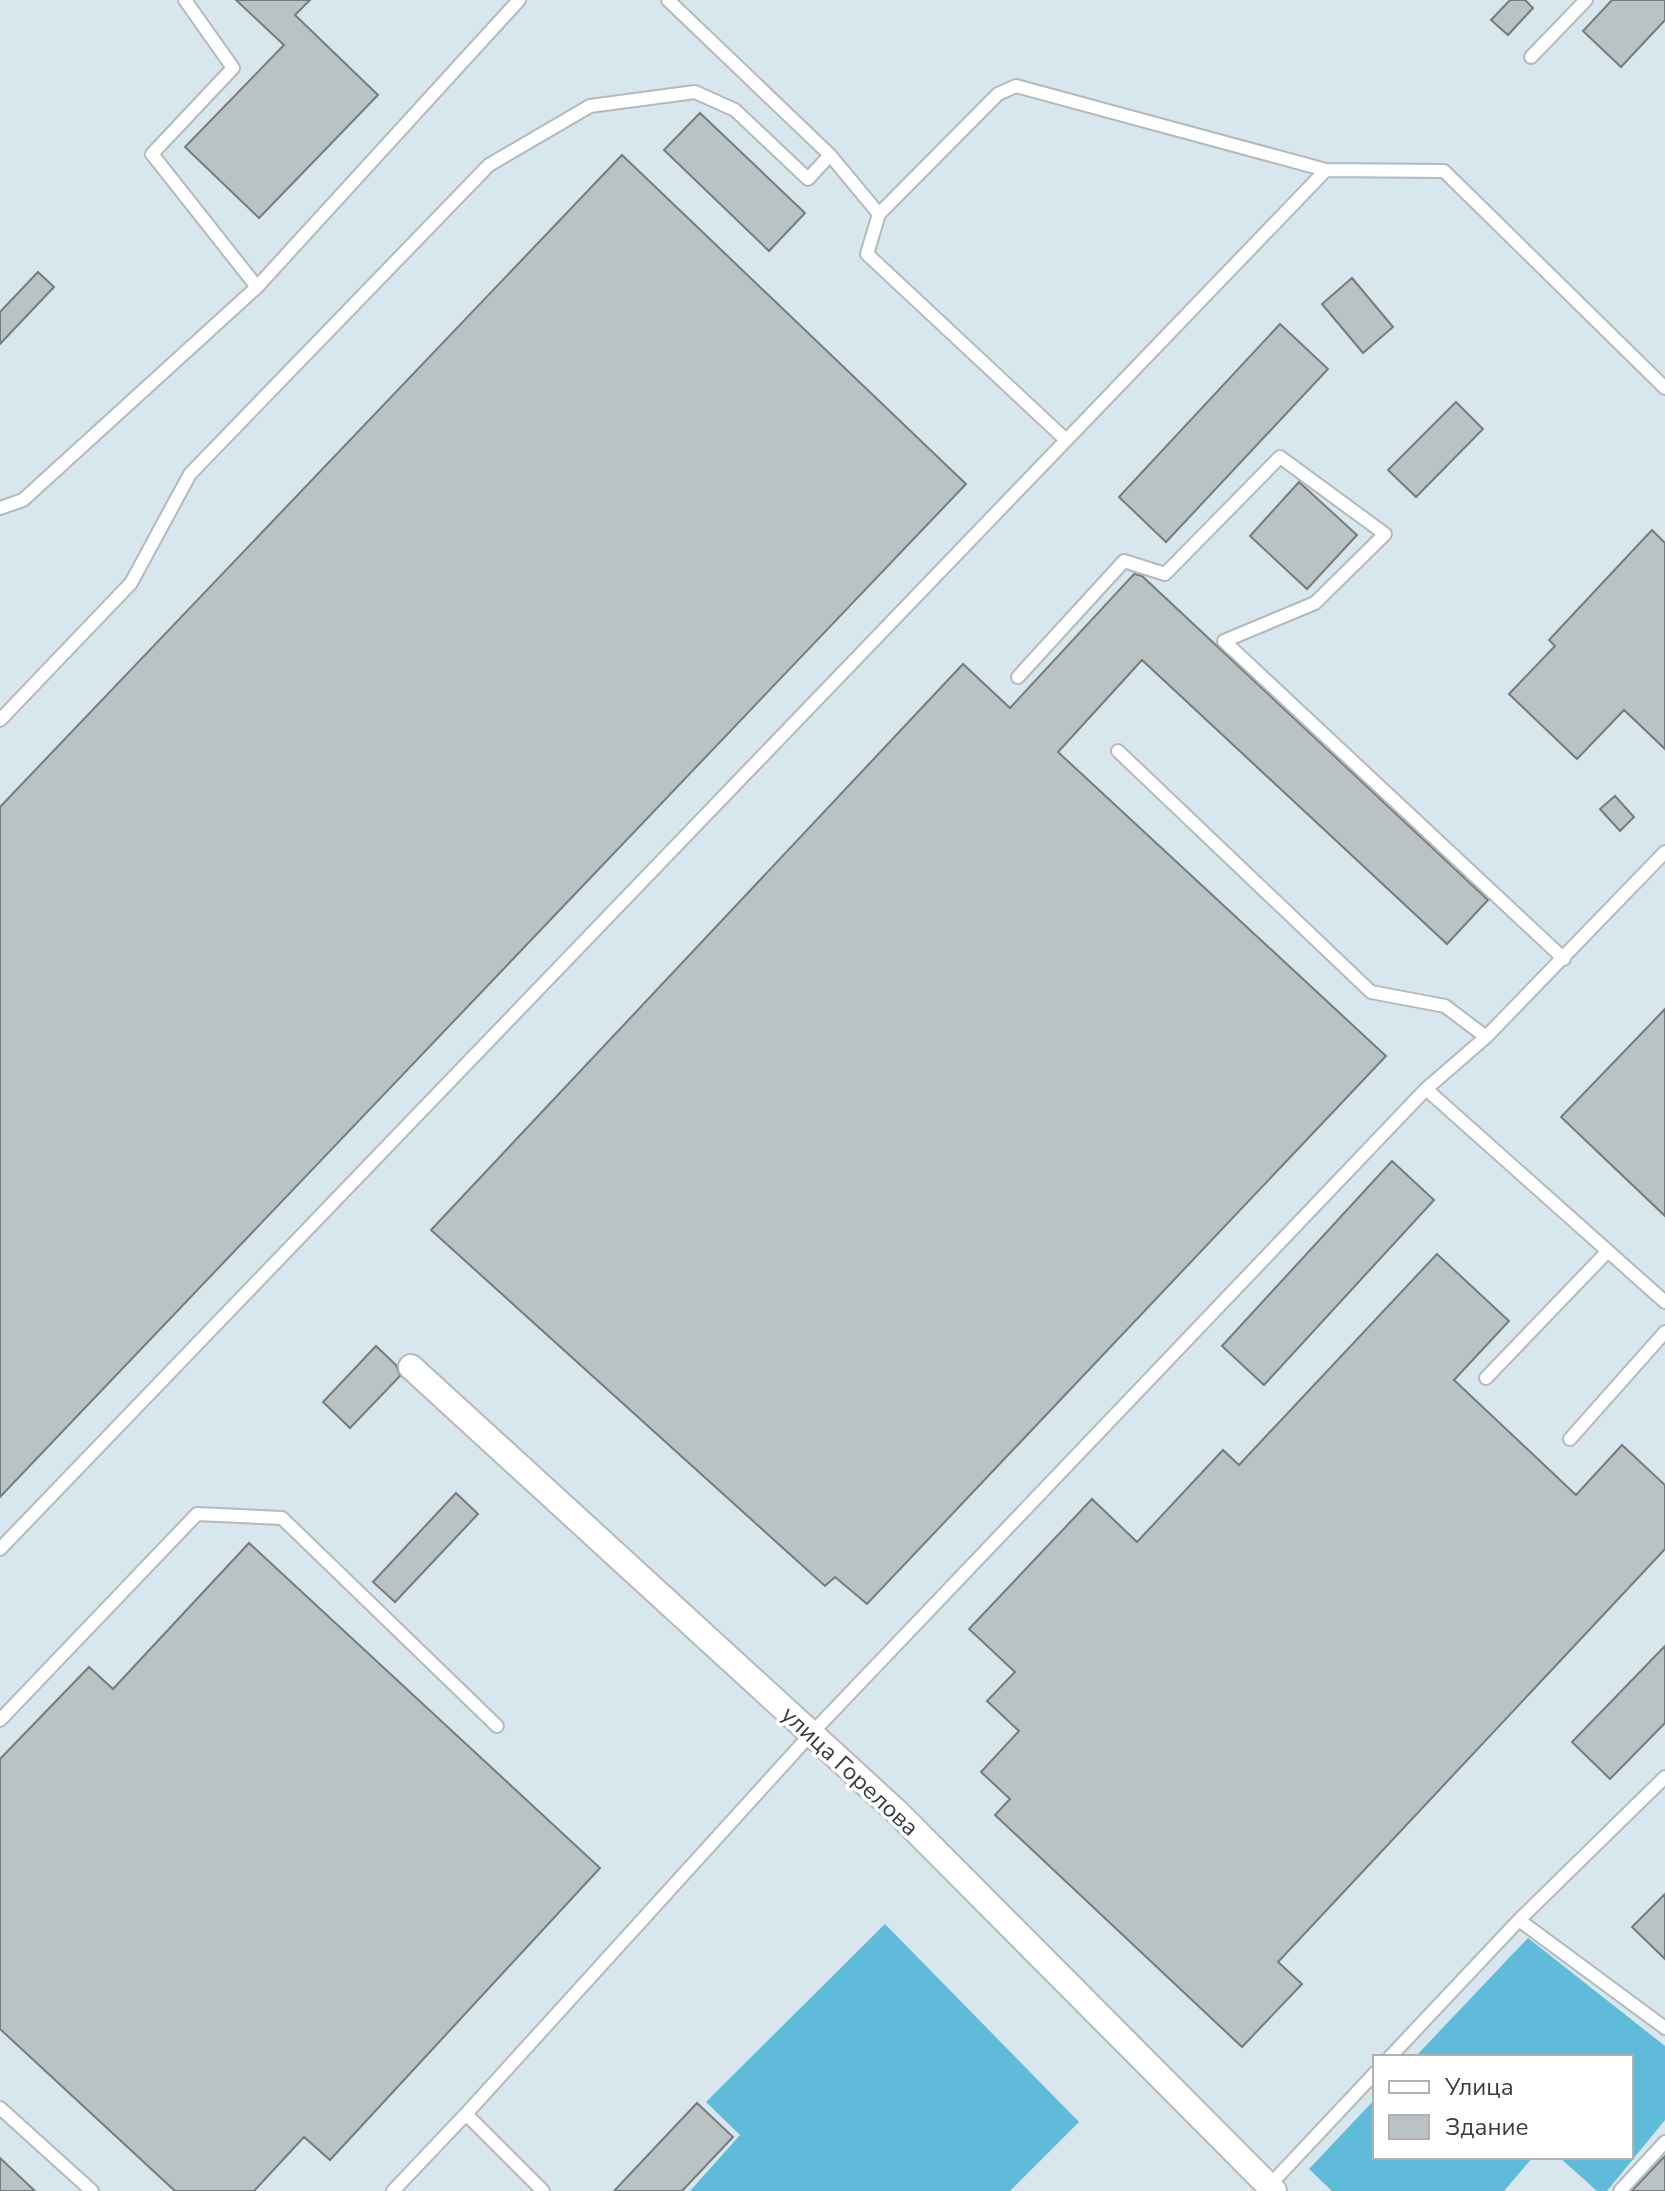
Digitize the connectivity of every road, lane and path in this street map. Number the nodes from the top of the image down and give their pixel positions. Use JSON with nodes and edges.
{"nodes":[{"id":1,"x":185,"y":0,"type":"edge"},
{"id":2,"x":519,"y":0,"type":"edge"},
{"id":3,"x":668,"y":0,"type":"edge"},
{"id":4,"x":1586,"y":0,"type":"edge"},
{"id":5,"x":1531,"y":57,"type":"dead end"},
{"id":6,"x":830,"y":155,"type":"junction"},
{"id":7,"x":1326,"y":170,"type":"junction"},
{"id":8,"x":879,"y":214,"type":"junction"},
{"id":9,"x":257,"y":287,"type":"junction"},
{"id":10,"x":1665,"y":388,"type":"edge"},
{"id":11,"x":1065,"y":439,"type":"junction"},
{"id":12,"x":0,"y":508,"type":"edge"},
{"id":13,"x":1018,"y":677,"type":"dead end"},
{"id":14,"x":0,"y":720,"type":"edge"},
{"id":15,"x":1118,"y":751,"type":"dead end"},
{"id":16,"x":1665,"y":852,"type":"edge"},
{"id":17,"x":1564,"y":959,"type":"junction"},
{"id":18,"x":1486,"y":1037,"type":"junction"},
{"id":19,"x":1426,"y":1089,"type":"junction"},
{"id":20,"x":1607,"y":1252,"type":"junction"},
{"id":21,"x":1665,"y":1302,"type":"edge"},
{"id":22,"x":1665,"y":1332,"type":"edge"},
{"id":23,"x":411,"y":1367,"type":"dead end"},
{"id":24,"x":1486,"y":1378,"type":"dead end"},
{"id":25,"x":1570,"y":1439,"type":"dead end"},
{"id":26,"x":0,"y":1549,"type":"edge"},
{"id":27,"x":0,"y":1720,"type":"edge"},
{"id":28,"x":497,"y":1726,"type":"dead end"},
{"id":29,"x":811,"y":1734,"type":"junction"},
{"id":30,"x":1665,"y":1777,"type":"edge"},
{"id":31,"x":1519,"y":1920,"type":"junction"},
{"id":32,"x":1665,"y":2028,"type":"edge"},
{"id":33,"x":1392,"y":2055,"type":"edge"},
{"id":34,"x":1373,"y":2075,"type":"edge"},
{"id":35,"x":0,"y":2108,"type":"edge"},
{"id":36,"x":466,"y":2114,"type":"junction"},
{"id":37,"x":1665,"y":2142,"type":"edge"},
{"id":38,"x":1268,"y":2189,"type":"edge"},
{"id":39,"x":92,"y":2191,"type":"edge"},
{"id":40,"x":393,"y":2191,"type":"edge"},
{"id":41,"x":543,"y":2191,"type":"edge"},
{"id":42,"x":1620,"y":2191,"type":"edge"}],
"edges":[{"from":1,"to":9,"type":"lane"},
{"from":2,"to":9,"type":"lane"},
{"from":3,"to":6,"type":"lane"},
{"from":4,"to":5,"type":"lane"},
{"from":6,"to":8,"type":"lane"},
{"from":6,"to":14,"type":"lane"},
{"from":7,"to":8,"type":"lane"},
{"from":7,"to":10,"type":"lane"},
{"from":7,"to":11,"type":"lane"},
{"from":8,"to":11,"type":"lane"},
{"from":9,"to":12,"type":"lane"},
{"from":11,"to":26,"type":"lane"},
{"from":13,"to":17,"type":"lane"},
{"from":15,"to":18,"type":"lane"},
{"from":16,"to":17,"type":"lane"},
{"from":17,"to":18,"type":"lane"},
{"from":18,"to":19,"type":"lane"},
{"from":19,"to":20,"type":"lane"},
{"from":19,"to":29,"type":"lane"},
{"from":20,"to":21,"type":"lane"},
{"from":20,"to":24,"type":"lane"},
{"from":22,"to":25,"type":"lane"},
{"from":23,"to":29,"type":"street","name":"улица Горелова"},
{"from":27,"to":28,"type":"lane"},
{"from":29,"to":36,"type":"lane"},
{"from":29,"to":38,"type":"street","name":"улица Горелова"},
{"from":30,"to":31,"type":"lane"},
{"from":31,"to":32,"type":"lane"},
{"from":31,"to":33,"type":"lane"},
{"from":34,"to":38,"type":"lane"},
{"from":35,"to":39,"type":"lane"},
{"from":36,"to":40,"type":"lane"},
{"from":36,"to":41,"type":"lane"},
{"from":37,"to":42,"type":"lane"}]}
